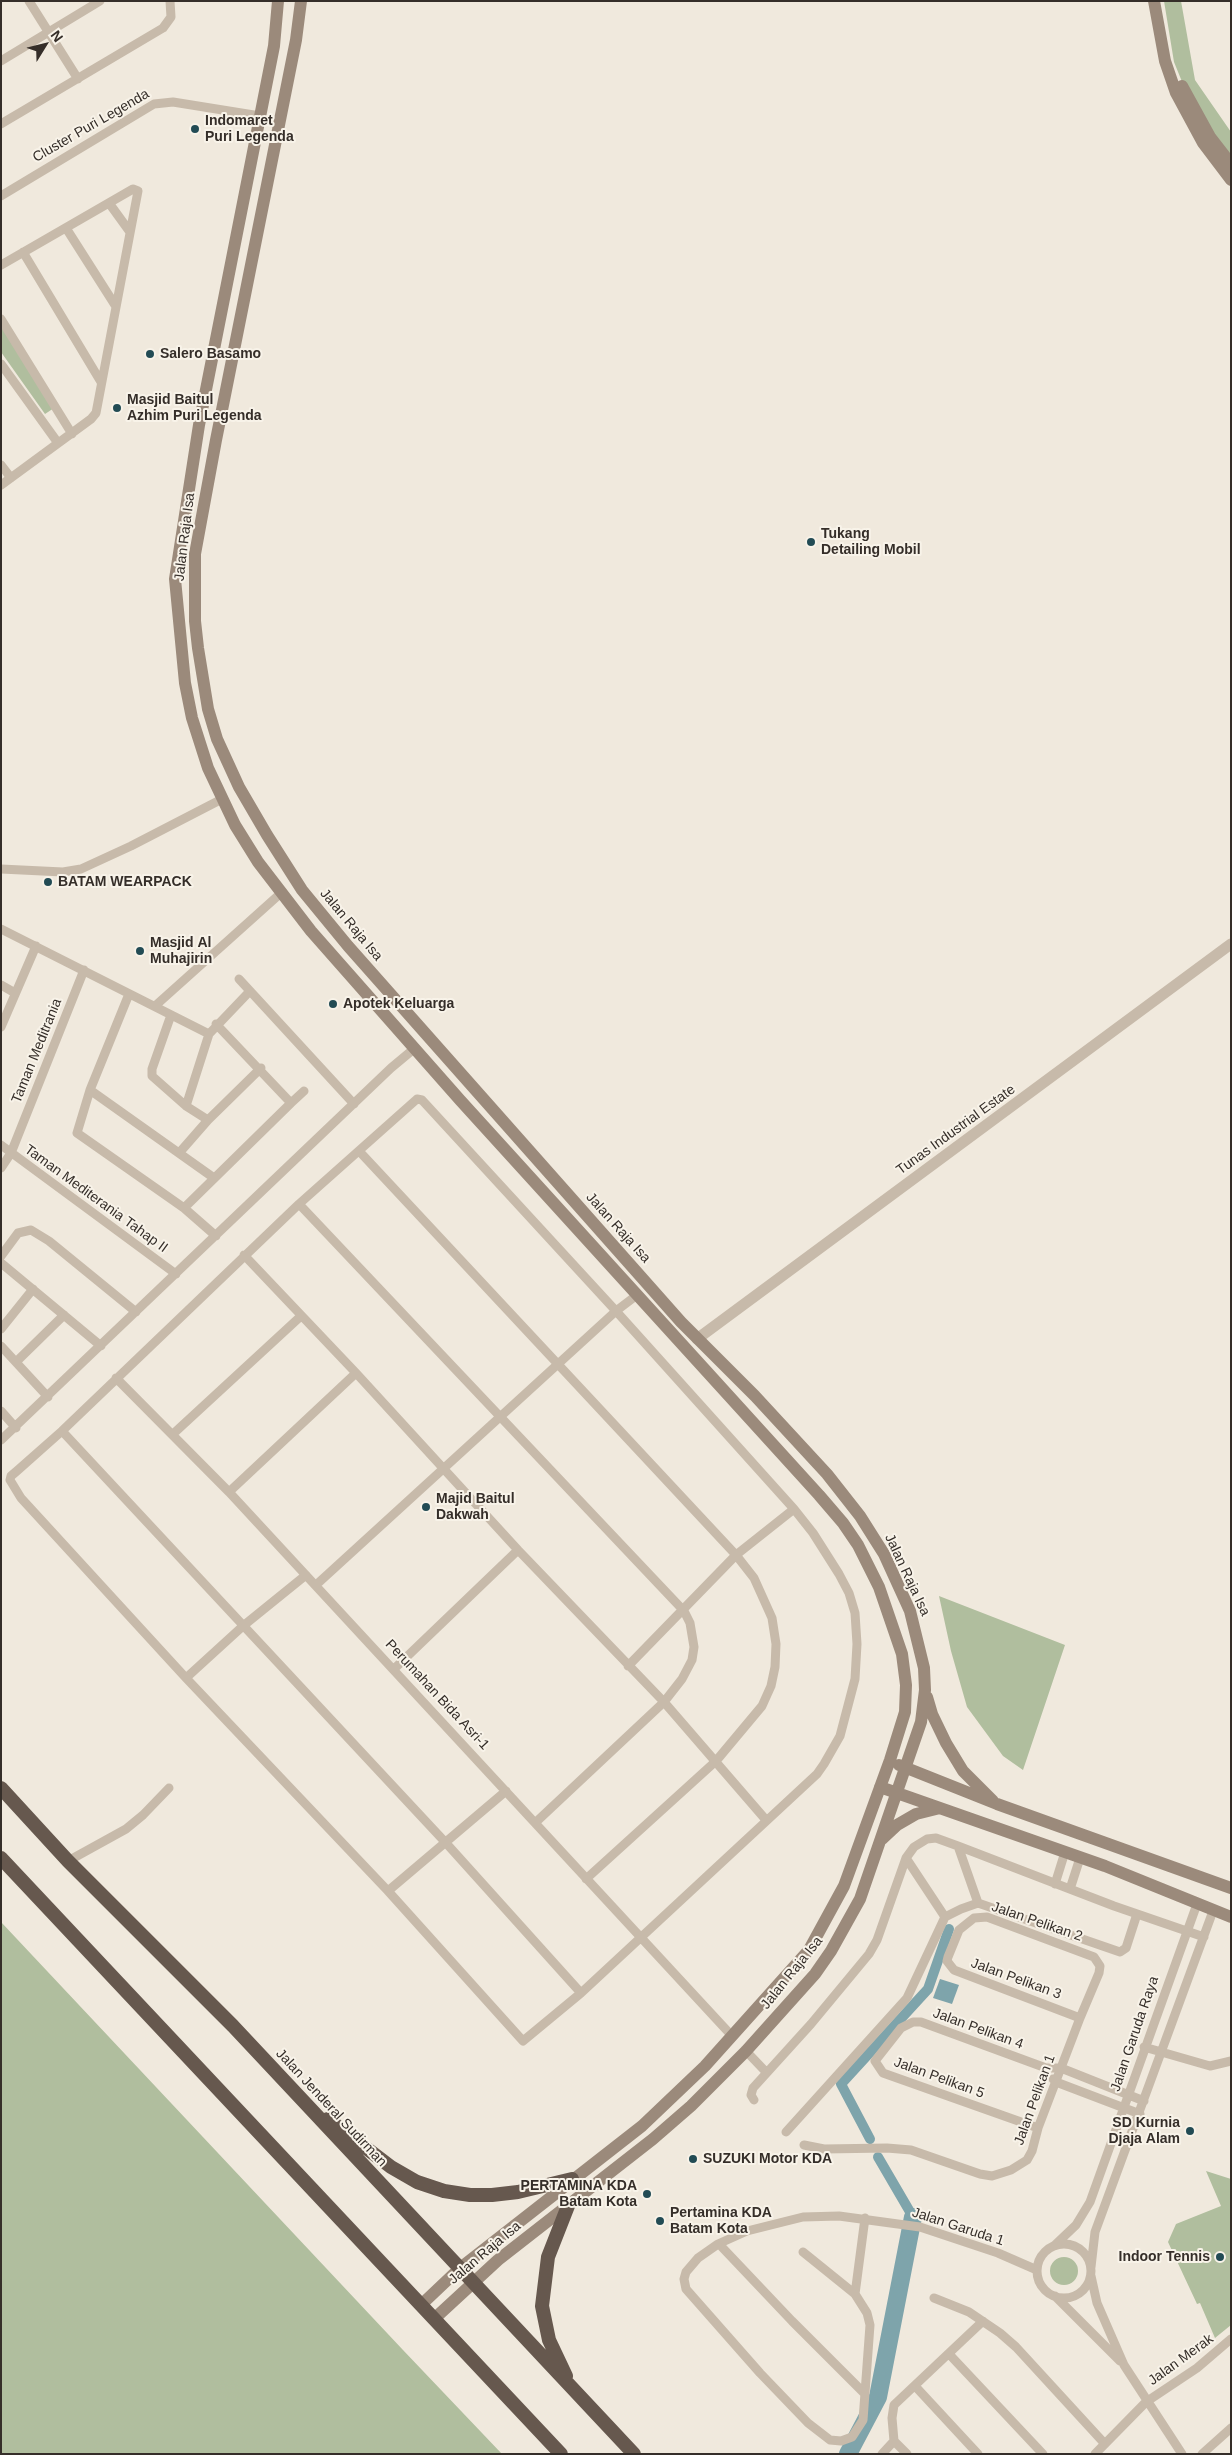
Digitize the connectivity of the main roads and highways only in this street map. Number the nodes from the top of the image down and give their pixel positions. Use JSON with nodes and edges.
{"nodes":[{"id":1,"x":278,"y":1,"type":"edge"},
{"id":2,"x":301,"y":1,"type":"edge"},
{"id":3,"x":1154,"y":1,"type":"edge"},
{"id":4,"x":1162,"y":1,"type":"edge"},
{"id":5,"x":1231,"y":164,"type":"edge"},
{"id":6,"x":1231,"y":180,"type":"edge"},
{"id":7,"x":203,"y":680,"type":"junction"},
{"id":8,"x":185,"y":682,"type":"junction"},
{"id":9,"x":697,"y":1339,"type":"junction"},
{"id":10,"x":685,"y":1349,"type":"junction"},
{"id":11,"x":925,"y":1690,"type":"junction"},
{"id":12,"x":890,"y":1760,"type":"junction"},
{"id":13,"x":906,"y":1767,"type":"junction"},
{"id":14,"x":880,"y":1786,"type":"junction"},
{"id":15,"x":1,"y":1788,"type":"edge"},
{"id":16,"x":897,"y":1793,"type":"junction"},
{"id":17,"x":997,"y":1804,"type":"junction"},
{"id":18,"x":940,"y":1808,"type":"junction"},
{"id":19,"x":880,"y":1840,"type":"junction"},
{"id":20,"x":1,"y":1858,"type":"edge"},
{"id":21,"x":1231,"y":1888,"type":"edge"},
{"id":22,"x":1231,"y":1917,"type":"edge"},
{"id":23,"x":290,"y":2088,"type":"junction"},
{"id":24,"x":572,"y":2179,"type":"junction"},
{"id":25,"x":568,"y":2206,"type":"junction"},
{"id":26,"x":459,"y":2269,"type":"junction"},
{"id":27,"x":472,"y":2283,"type":"junction"},
{"id":28,"x":421,"y":2305,"type":"junction"},
{"id":29,"x":434,"y":2319,"type":"junction"},
{"id":30,"x":570,"y":2386,"type":"junction"},
{"id":31,"x":560,"y":2454,"type":"edge"},
{"id":32,"x":634,"y":2454,"type":"edge"}],
"edges":[{"from":1,"to":8,"type":"main road","name":"Jalan Raja Isa"},
{"from":2,"to":7,"type":"main road","name":"Jalan Raja Isa"},
{"from":3,"to":6,"type":"main road"},
{"from":4,"to":5,"type":"main road"},
{"from":7,"to":8,"type":"main road"},
{"from":7,"to":9,"type":"main road","name":"Jalan Raja Isa"},
{"from":8,"to":10,"type":"main road","name":"Jalan Raja Isa"},
{"from":9,"to":10,"type":"main road"},
{"from":9,"to":11,"type":"main road","name":"Jalan Raja Isa"},
{"from":10,"to":12,"type":"main road","name":"Jalan Raja Isa"},
{"from":11,"to":13,"type":"main road","name":"Jalan Raja Isa"},
{"from":11,"to":17,"type":"main road"},
{"from":12,"to":13,"type":"main road"},
{"from":12,"to":14,"type":"main road","name":"Jalan Raja Isa"},
{"from":13,"to":16,"type":"main road","name":"Jalan Raja Isa"},
{"from":13,"to":17,"type":"main road"},
{"from":14,"to":16,"type":"main road"},
{"from":14,"to":24,"type":"main road","name":"Jalan Raja Isa"},
{"from":15,"to":23,"type":"highway","name":"Jalan Jenderal Sudirman"},
{"from":16,"to":18,"type":"main road"},
{"from":16,"to":19,"type":"main road","name":"Jalan Raja Isa"},
{"from":17,"to":21,"type":"main road"},
{"from":18,"to":19,"type":"main road"},
{"from":18,"to":22,"type":"main road"},
{"from":19,"to":25,"type":"main road","name":"Jalan Raja Isa"},
{"from":20,"to":28,"type":"highway"},
{"from":23,"to":24,"type":"highway"},
{"from":23,"to":26,"type":"highway","name":"Jalan Jenderal Sudirman"},
{"from":24,"to":26,"type":"main road","name":"Jalan Raja Isa"},
{"from":25,"to":27,"type":"main road","name":"Jalan Raja Isa"},
{"from":25,"to":30,"type":"highway"},
{"from":26,"to":27,"type":"highway","name":"Jalan Jenderal Sudirman"},
{"from":26,"to":28,"type":"main road","name":"Jalan Raja Isa"},
{"from":27,"to":29,"type":"main road","name":"Jalan Raja Isa"},
{"from":27,"to":30,"type":"highway","name":"Jalan Jenderal Sudirman"},
{"from":28,"to":29,"type":"highway"},
{"from":29,"to":31,"type":"highway"},
{"from":30,"to":32,"type":"highway","name":"Jalan Jenderal Sudirman"}]}
